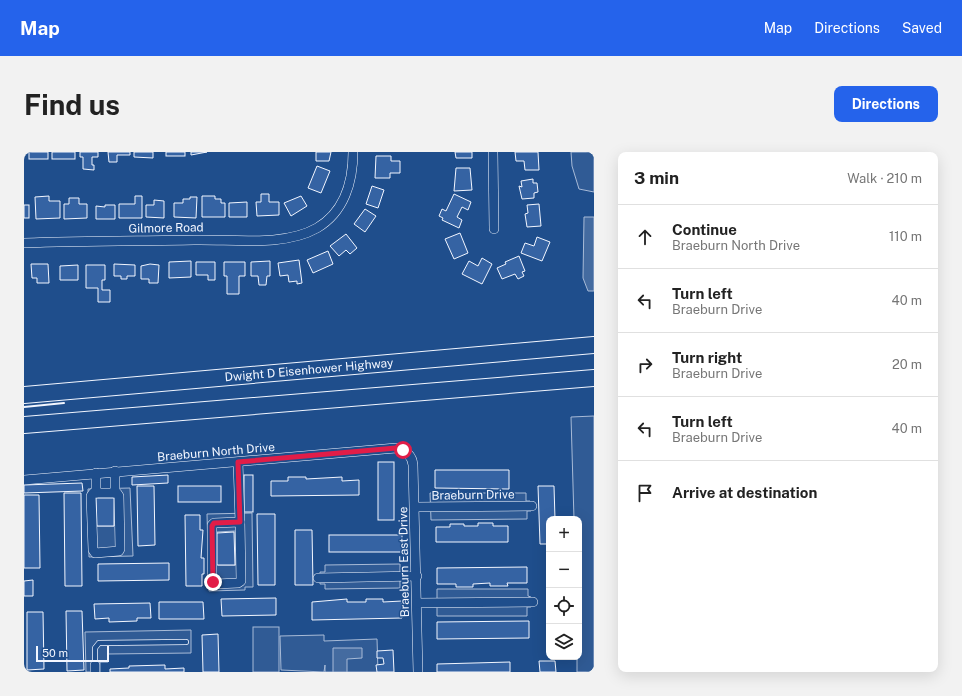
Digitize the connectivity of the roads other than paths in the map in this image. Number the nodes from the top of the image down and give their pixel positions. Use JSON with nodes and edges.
{"nodes":[{"id":1,"x":353,"y":152,"type":"edge"},
{"id":2,"x":493,"y":152,"type":"edge"},
{"id":3,"x":494,"y":229,"type":"dead end"},
{"id":4,"x":24,"y":243,"type":"edge"},
{"id":5,"x":594,"y":342,"type":"edge"},
{"id":6,"x":594,"y":345,"type":"edge"},
{"id":7,"x":535,"y":350,"type":"junction"},
{"id":8,"x":594,"y":378,"type":"edge"},
{"id":9,"x":24,"y":394,"type":"edge"},
{"id":10,"x":24,"y":425,"type":"edge"},
{"id":11,"x":407,"y":453,"type":"joint"},
{"id":12,"x":238,"y":462,"type":"junction"},
{"id":13,"x":115,"y":472,"type":"junction"},
{"id":14,"x":96,"y":473,"type":"junction"},
{"id":15,"x":24,"y":480,"type":"edge"},
{"id":16,"x":96,"y":493,"type":"junction"},
{"id":17,"x":115,"y":493,"type":"junction"},
{"id":18,"x":532,"y":506,"type":"dead end"},
{"id":19,"x":415,"y":507,"type":"junction"},
{"id":20,"x":240,"y":522,"type":"junction"},
{"id":21,"x":417,"y":576,"type":"junction"},
{"id":22,"x":318,"y":578,"type":"dead end"},
{"id":23,"x":533,"y":602,"type":"dead end"},
{"id":24,"x":417,"y":603,"type":"junction"},
{"id":25,"x":186,"y":642,"type":"dead end"},
{"id":26,"x":95,"y":669,"type":"edge"},
{"id":27,"x":418,"y":672,"type":"edge"}],
"edges":[{"from":1,"to":4,"type":"street","name":"Gilmore Road"},
{"from":2,"to":3,"type":"street"},
{"from":5,"to":7,"type":"highway"},
{"from":6,"to":7,"type":"highway","name":"Dwight D Eisenhower Highway"},
{"from":7,"to":9,"type":"highway","name":"Dwight D Eisenhower Highway"},
{"from":8,"to":10,"type":"highway"},
{"from":11,"to":12,"type":"street","name":"Braeburn North Drive"},
{"from":11,"to":19,"type":"street","name":"Braeburn East Drive"},
{"from":12,"to":13,"type":"street","name":"Braeburn North Drive"},
{"from":12,"to":20,"type":"street"},
{"from":13,"to":14,"type":"street","name":"Braeburn North Drive"},
{"from":13,"to":17,"type":"street"},
{"from":14,"to":15,"type":"street","name":"Braeburn North Drive"},
{"from":14,"to":16,"type":"street"},
{"from":16,"to":17,"type":"street"},
{"from":16,"to":17,"type":"street"},
{"from":18,"to":19,"type":"street","name":"Braeburn Drive"},
{"from":19,"to":21,"type":"street","name":"Braeburn East Drive"},
{"from":20,"to":20,"type":"street"},
{"from":21,"to":22,"type":"street"},
{"from":21,"to":24,"type":"street","name":"Braeburn East Drive"},
{"from":23,"to":24,"type":"street"},
{"from":24,"to":27,"type":"street","name":"Braeburn East Drive"},
{"from":25,"to":26,"type":"lane"}]}
